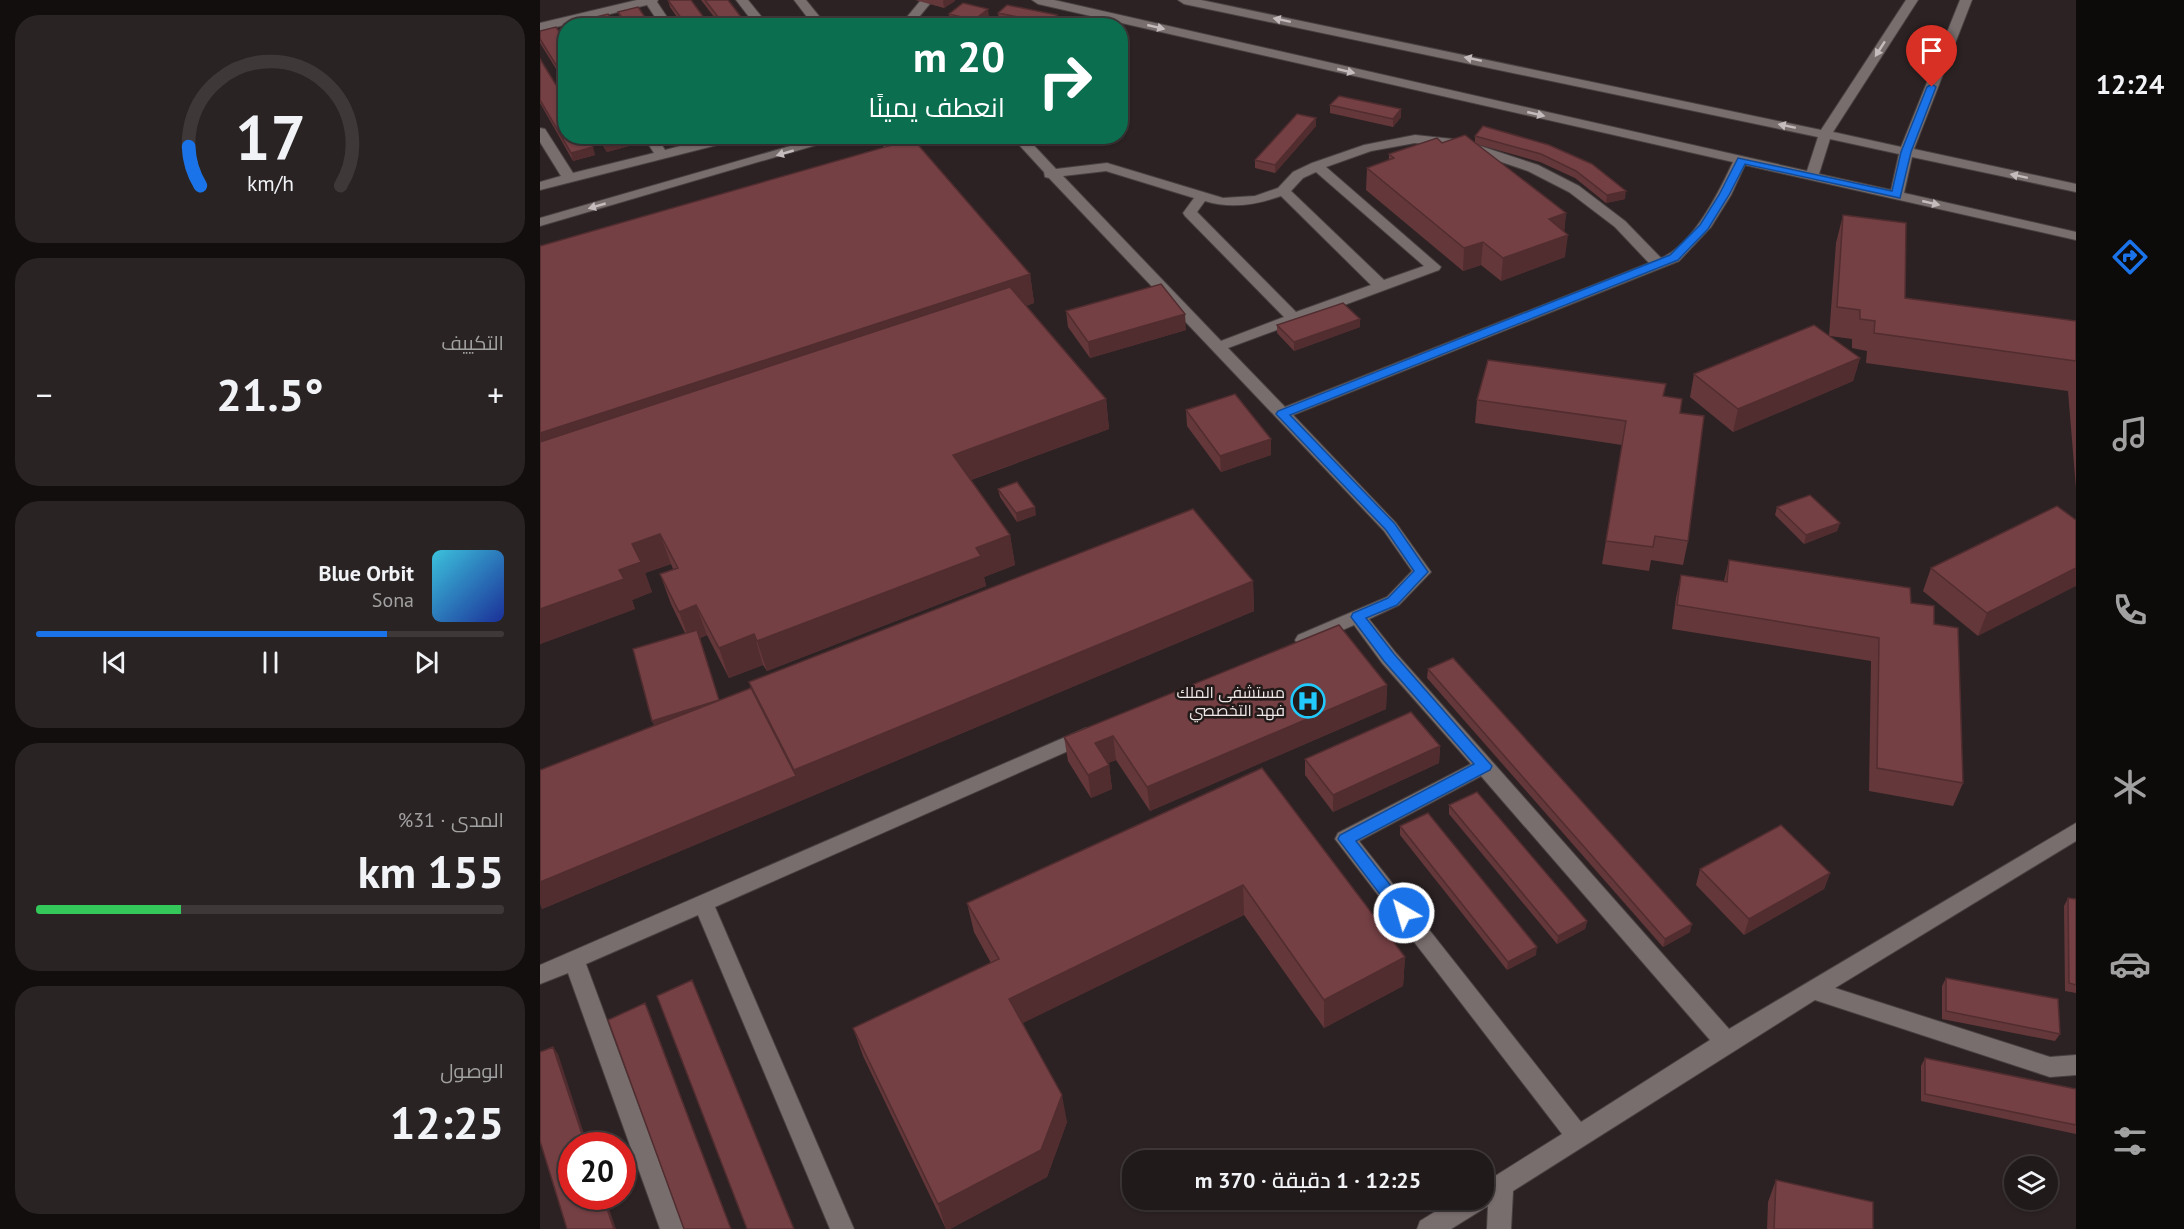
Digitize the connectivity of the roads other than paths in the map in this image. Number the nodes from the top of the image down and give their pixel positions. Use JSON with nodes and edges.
{"nodes":[{"id":1,"x":651,"y":0,"type":"edge"},
{"id":2,"x":741,"y":0,"type":"edge"},
{"id":3,"x":800,"y":0,"type":"edge"},
{"id":4,"x":927,"y":0,"type":"edge"},
{"id":5,"x":1184,"y":0,"type":"edge"},
{"id":6,"x":1912,"y":0,"type":"edge"},
{"id":7,"x":1966,"y":0,"type":"edge"},
{"id":8,"x":1043,"y":4,"type":"edge"},
{"id":9,"x":588,"y":18,"type":"edge"},
{"id":10,"x":662,"y":18,"type":"edge"},
{"id":11,"x":756,"y":18,"type":"edge"},
{"id":12,"x":815,"y":18,"type":"edge"},
{"id":13,"x":913,"y":18,"type":"edge"},
{"id":14,"x":1106,"y":18,"type":"edge"},
{"id":15,"x":1128,"y":23,"type":"edge"},
{"id":16,"x":558,"y":25,"type":"edge"},
{"id":17,"x":540,"y":27,"type":"edge"},
{"id":18,"x":540,"y":132,"type":"edge"},
{"id":19,"x":1825,"y":134,"type":"junction"},
{"id":20,"x":654,"y":144,"type":"edge"},
{"id":21,"x":776,"y":144,"type":"edge"},
{"id":22,"x":902,"y":144,"type":"edge"},
{"id":23,"x":1024,"y":144,"type":"edge"},
{"id":24,"x":728,"y":150,"type":"edge"},
{"id":25,"x":1906,"y":152,"type":"junction"},
{"id":26,"x":872,"y":153,"type":"edge"},
{"id":27,"x":661,"y":154,"type":"junction"},
{"id":28,"x":1741,"y":160,"type":"junction"},
{"id":29,"x":1317,"y":166,"type":"junction"},
{"id":30,"x":1050,"y":174,"type":"junction"},
{"id":31,"x":1812,"y":176,"type":"junction"},
{"id":32,"x":569,"y":178,"type":"junction"},
{"id":33,"x":540,"y":186,"type":"edge"},
{"id":34,"x":2076,"y":188,"type":"edge"},
{"id":35,"x":1283,"y":191,"type":"junction"},
{"id":36,"x":1897,"y":195,"type":"junction"},
{"id":37,"x":1202,"y":196,"type":"junction"},
{"id":38,"x":540,"y":222,"type":"edge"},
{"id":39,"x":2076,"y":236,"type":"edge"},
{"id":40,"x":1658,"y":264,"type":"junction"},
{"id":41,"x":1381,"y":286,"type":"junction"},
{"id":42,"x":1294,"y":318,"type":"junction"},
{"id":43,"x":1218,"y":347,"type":"junction"},
{"id":44,"x":1282,"y":414,"type":"junction"},
{"id":45,"x":1358,"y":617,"type":"junction"},
{"id":46,"x":1292,"y":645,"type":"edge"},
{"id":47,"x":1107,"y":726,"type":"edge"},
{"id":48,"x":1484,"y":766,"type":"junction"},
{"id":49,"x":2073,"y":838,"type":"edge"},
{"id":50,"x":703,"y":903,"type":"junction"},
{"id":51,"x":574,"y":960,"type":"junction"},
{"id":52,"x":540,"y":975,"type":"edge"},
{"id":53,"x":1813,"y":990,"type":"junction"},
{"id":54,"x":1726,"y":1042,"type":"junction"},
{"id":55,"x":2076,"y":1065,"type":"edge"},
{"id":56,"x":1578,"y":1136,"type":"junction"},
{"id":57,"x":1494,"y":1189,"type":"edge"},
{"id":58,"x":1494,"y":1201,"type":"edge"},
{"id":59,"x":1460,"y":1210,"type":"edge"},
{"id":60,"x":672,"y":1229,"type":"edge"},
{"id":61,"x":842,"y":1229,"type":"edge"},
{"id":62,"x":1429,"y":1229,"type":"edge"},
{"id":63,"x":1499,"y":1229,"type":"edge"}],
"edges":[{"from":1,"to":9,"type":"street"},
{"from":1,"to":10,"type":"street"},
{"from":2,"to":11,"type":"street"},
{"from":3,"to":12,"type":"street"},
{"from":4,"to":13,"type":"street"},
{"from":19,"to":5,"type":"street","one_way":true},
{"from":6,"to":19,"type":"street","one_way":true},
{"from":7,"to":25,"type":"street"},
{"from":8,"to":14,"type":"street","one_way":true},
{"from":15,"to":28,"type":"street","one_way":true},
{"from":16,"to":17,"type":"street"},
{"from":18,"to":32,"type":"street"},
{"from":19,"to":25,"type":"street"},
{"from":19,"to":31,"type":"street"},
{"from":20,"to":27,"type":"street"},
{"from":21,"to":24,"type":"street","one_way":true},
{"from":22,"to":26,"type":"street"},
{"from":23,"to":30,"type":"street"},
{"from":24,"to":27,"type":"street"},
{"from":24,"to":38,"type":"street","one_way":true},
{"from":34,"to":25,"type":"street","one_way":true},
{"from":25,"to":36,"type":"street"},
{"from":27,"to":32,"type":"street"},
{"from":28,"to":31,"type":"street"},
{"from":28,"to":40,"type":"street"},
{"from":29,"to":35,"type":"street"},
{"from":29,"to":40,"type":"street"},
{"from":29,"to":41,"type":"street"},
{"from":30,"to":37,"type":"street"},
{"from":30,"to":43,"type":"street"},
{"from":31,"to":36,"type":"street"},
{"from":32,"to":33,"type":"street"},
{"from":35,"to":37,"type":"street"},
{"from":35,"to":41,"type":"street"},
{"from":36,"to":39,"type":"street","one_way":true},
{"from":37,"to":42,"type":"street"},
{"from":40,"to":44,"type":"street"},
{"from":41,"to":42,"type":"street"},
{"from":42,"to":43,"type":"street"},
{"from":43,"to":44,"type":"street"},
{"from":44,"to":45,"type":"street"},
{"from":45,"to":46,"type":"street"},
{"from":45,"to":48,"type":"street"},
{"from":47,"to":50,"type":"street"},
{"from":48,"to":54,"type":"street"},
{"from":48,"to":56,"type":"street"},
{"from":49,"to":53,"type":"street"},
{"from":50,"to":51,"type":"street"},
{"from":50,"to":61,"type":"street"},
{"from":51,"to":52,"type":"street"},
{"from":51,"to":60,"type":"street"},
{"from":53,"to":54,"type":"street"},
{"from":53,"to":55,"type":"street"},
{"from":54,"to":56,"type":"street"},
{"from":56,"to":57,"type":"street"},
{"from":58,"to":63,"type":"street"},
{"from":59,"to":62,"type":"street"}]}
